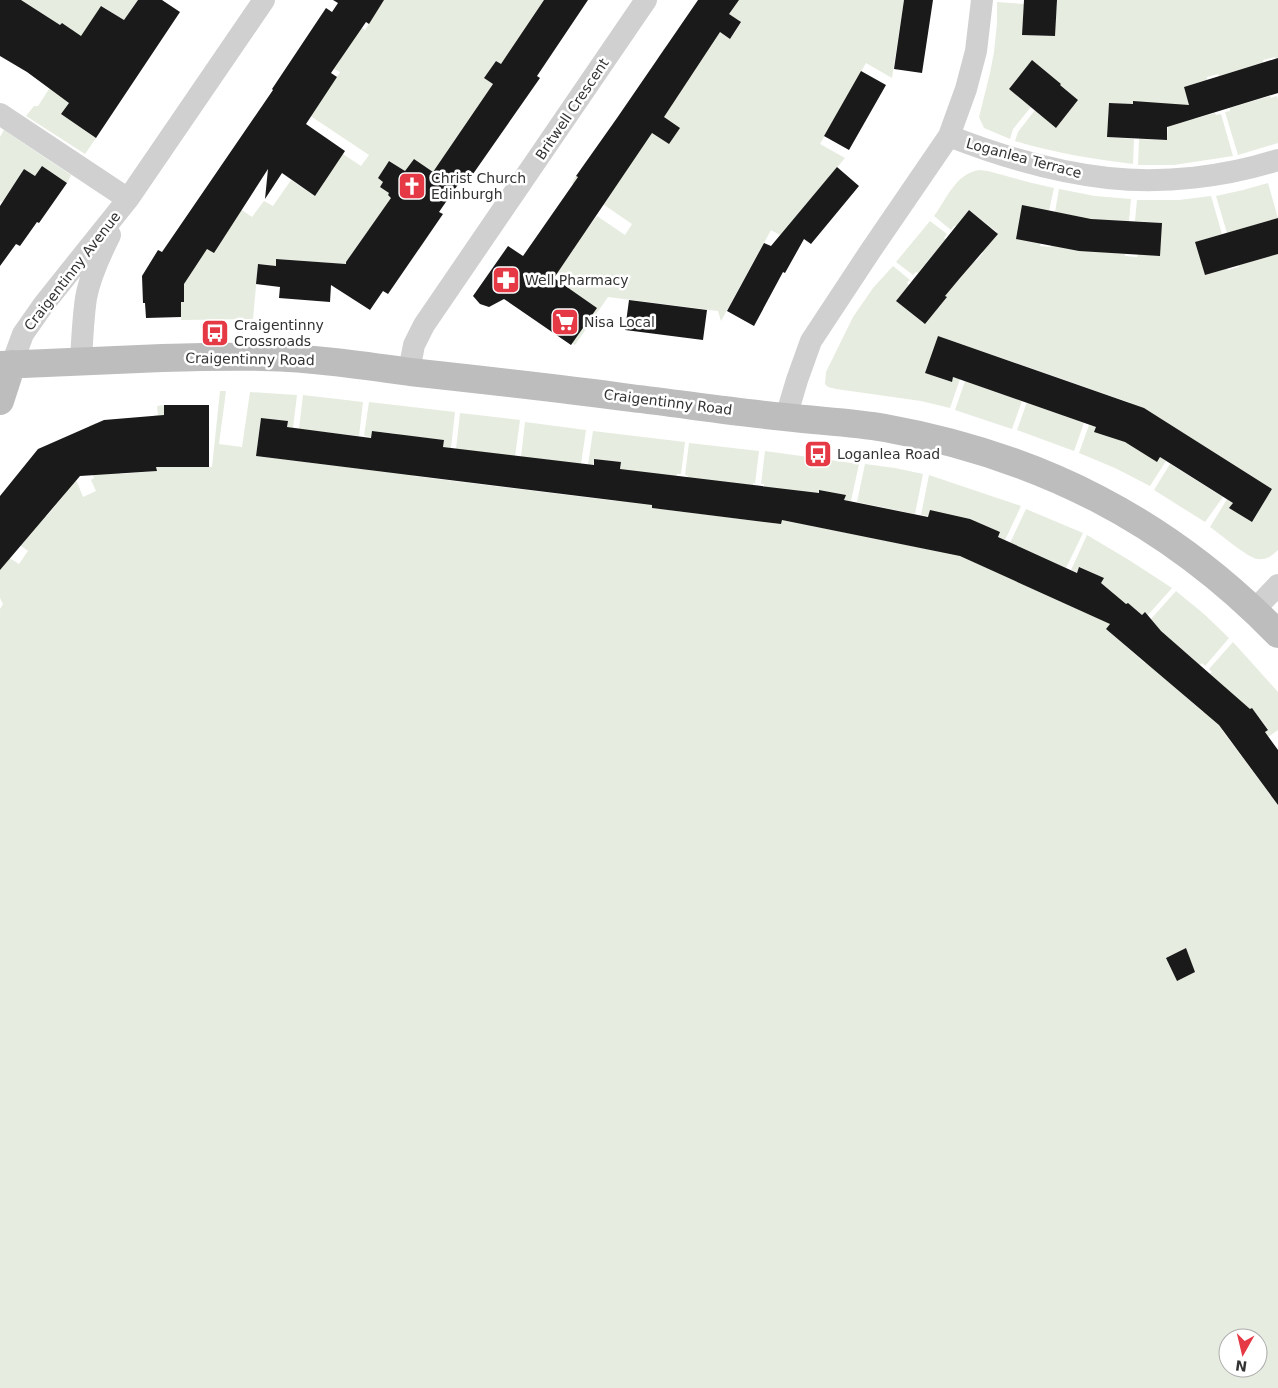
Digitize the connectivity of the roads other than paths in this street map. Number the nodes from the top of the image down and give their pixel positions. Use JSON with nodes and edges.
{"nodes":[{"id":1,"x":264,"y":0,"type":"edge"},
{"id":2,"x":646,"y":0,"type":"edge"},
{"id":3,"x":982,"y":0,"type":"edge"},
{"id":4,"x":0,"y":114,"type":"edge"},
{"id":5,"x":949,"y":136,"type":"junction"},
{"id":6,"x":1278,"y":160,"type":"edge"},
{"id":7,"x":128,"y":199,"type":"junction"},
{"id":8,"x":81,"y":361,"type":"junction"},
{"id":9,"x":6,"y":365,"type":"edge"},
{"id":10,"x":409,"y":371,"type":"junction"},
{"id":11,"x":0,"y":400,"type":"edge"},
{"id":12,"x":786,"y":417,"type":"junction"},
{"id":13,"x":1278,"y":585,"type":"edge"},
{"id":14,"x":1254,"y":610,"type":"junction"},
{"id":15,"x":1278,"y":634,"type":"edge"}],
"edges":[{"from":1,"to":7,"type":"street","name":"Craigentinny Avenue"},
{"from":2,"to":10,"type":"street","name":"Britwell Crescent"},
{"from":3,"to":5,"type":"street"},
{"from":4,"to":7,"type":"street","name":"Craigentinny Avenue"},
{"from":5,"to":6,"type":"street","name":"Loganlea Terrace"},
{"from":5,"to":12,"type":"street"},
{"from":7,"to":8,"type":"street","name":"Craigentinny Avenue"},
{"from":7,"to":9,"type":"street","name":"Craigentinny Avenue"},
{"from":8,"to":9,"type":"street","name":"Craigentinny Road"},
{"from":8,"to":10,"type":"street","name":"Craigentinny Road"},
{"from":9,"to":11,"type":"street","name":"Craigentinny Avenue"},
{"from":10,"to":12,"type":"street","name":"Craigentinny Road"},
{"from":12,"to":14,"type":"street","name":"Craigentinny Road"},
{"from":13,"to":14,"type":"street"},
{"from":14,"to":15,"type":"street","name":"Craigentinny Road"}]}
